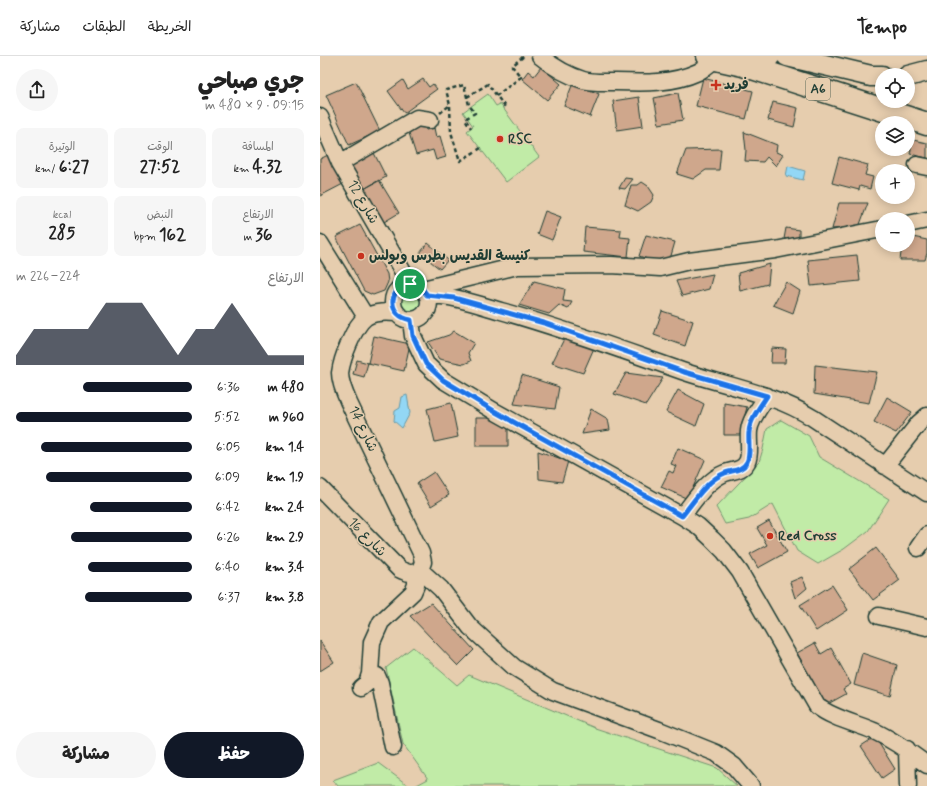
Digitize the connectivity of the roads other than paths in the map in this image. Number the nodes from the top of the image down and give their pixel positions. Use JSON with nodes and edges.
{"nodes":[{"id":1,"x":540,"y":56,"type":"edge"},
{"id":2,"x":770,"y":56,"type":"edge"},
{"id":3,"x":787,"y":56,"type":"edge"},
{"id":4,"x":712,"y":58,"type":"edge"},
{"id":5,"x":743,"y":66,"type":"junction"},
{"id":6,"x":927,"y":71,"type":"edge"},
{"id":7,"x":915,"y":74,"type":"edge"},
{"id":8,"x":875,"y":76,"type":"edge"},
{"id":9,"x":320,"y":117,"type":"edge"},
{"id":10,"x":430,"y":120,"type":"road end"},
{"id":11,"x":927,"y":124,"type":"edge"},
{"id":12,"x":340,"y":163,"type":"junction"},
{"id":13,"x":927,"y":220,"type":"edge"},
{"id":14,"x":915,"y":223,"type":"edge"},
{"id":15,"x":875,"y":230,"type":"edge"},
{"id":16,"x":320,"y":243,"type":"edge"},
{"id":17,"x":420,"y":289,"type":"junction"},
{"id":18,"x":366,"y":317,"type":"junction"},
{"id":19,"x":404,"y":317,"type":"junction"},
{"id":20,"x":767,"y":396,"type":"junction"},
{"id":21,"x":927,"y":416,"type":"edge"},
{"id":22,"x":885,"y":466,"type":"junction"},
{"id":23,"x":320,"y":488,"type":"edge"},
{"id":24,"x":927,"y":493,"type":"edge"},
{"id":25,"x":682,"y":516,"type":"junction"},
{"id":26,"x":927,"y":535,"type":"edge"},
{"id":27,"x":918,"y":548,"type":"dead end"},
{"id":28,"x":418,"y":571,"type":"junction"},
{"id":29,"x":879,"y":616,"type":"dead end"},
{"id":30,"x":927,"y":627,"type":"edge"},
{"id":31,"x":370,"y":674,"type":"junction"},
{"id":32,"x":361,"y":688,"type":"dead end"},
{"id":33,"x":393,"y":747,"type":"dead end"},
{"id":34,"x":907,"y":749,"type":"junction"},
{"id":35,"x":927,"y":764,"type":"edge"},
{"id":36,"x":751,"y":786,"type":"edge"},
{"id":37,"x":908,"y":786,"type":"edge"}],
"edges":[{"from":1,"to":4,"type":"street"},
{"from":2,"to":5,"type":"street"},
{"from":3,"to":8,"type":"street"},
{"from":4,"to":5,"type":"highway","number":"A6"},
{"from":5,"to":11,"type":"highway","number":"A6"},
{"from":6,"to":7,"type":"street"},
{"from":9,"to":12,"type":"street","name":"شارع 12"},
{"from":10,"to":12,"type":"street"},
{"from":12,"to":17,"type":"street","name":"شارع 12"},
{"from":13,"to":14,"type":"street"},
{"from":15,"to":17,"type":"street"},
{"from":16,"to":18,"type":"street"},
{"from":17,"to":19,"type":"street"},
{"from":17,"to":19,"type":"street"},
{"from":17,"to":20,"type":"street"},
{"from":18,"to":19,"type":"street"},
{"from":18,"to":28,"type":"street","name":"شارع 14"},
{"from":19,"to":25,"type":"street"},
{"from":20,"to":22,"type":"street"},
{"from":20,"to":25,"type":"street"},
{"from":21,"to":22,"type":"street"},
{"from":22,"to":24,"type":"street"},
{"from":23,"to":28,"type":"street","name":"شارع 16"},
{"from":25,"to":34,"type":"street"},
{"from":26,"to":27,"type":"street"},
{"from":28,"to":31,"type":"street","name":"شارع 14"},
{"from":28,"to":36,"type":"street"},
{"from":29,"to":30,"type":"street"},
{"from":31,"to":32,"type":"street"},
{"from":31,"to":33,"type":"street"},
{"from":34,"to":35,"type":"street"},
{"from":34,"to":37,"type":"street"}]}
